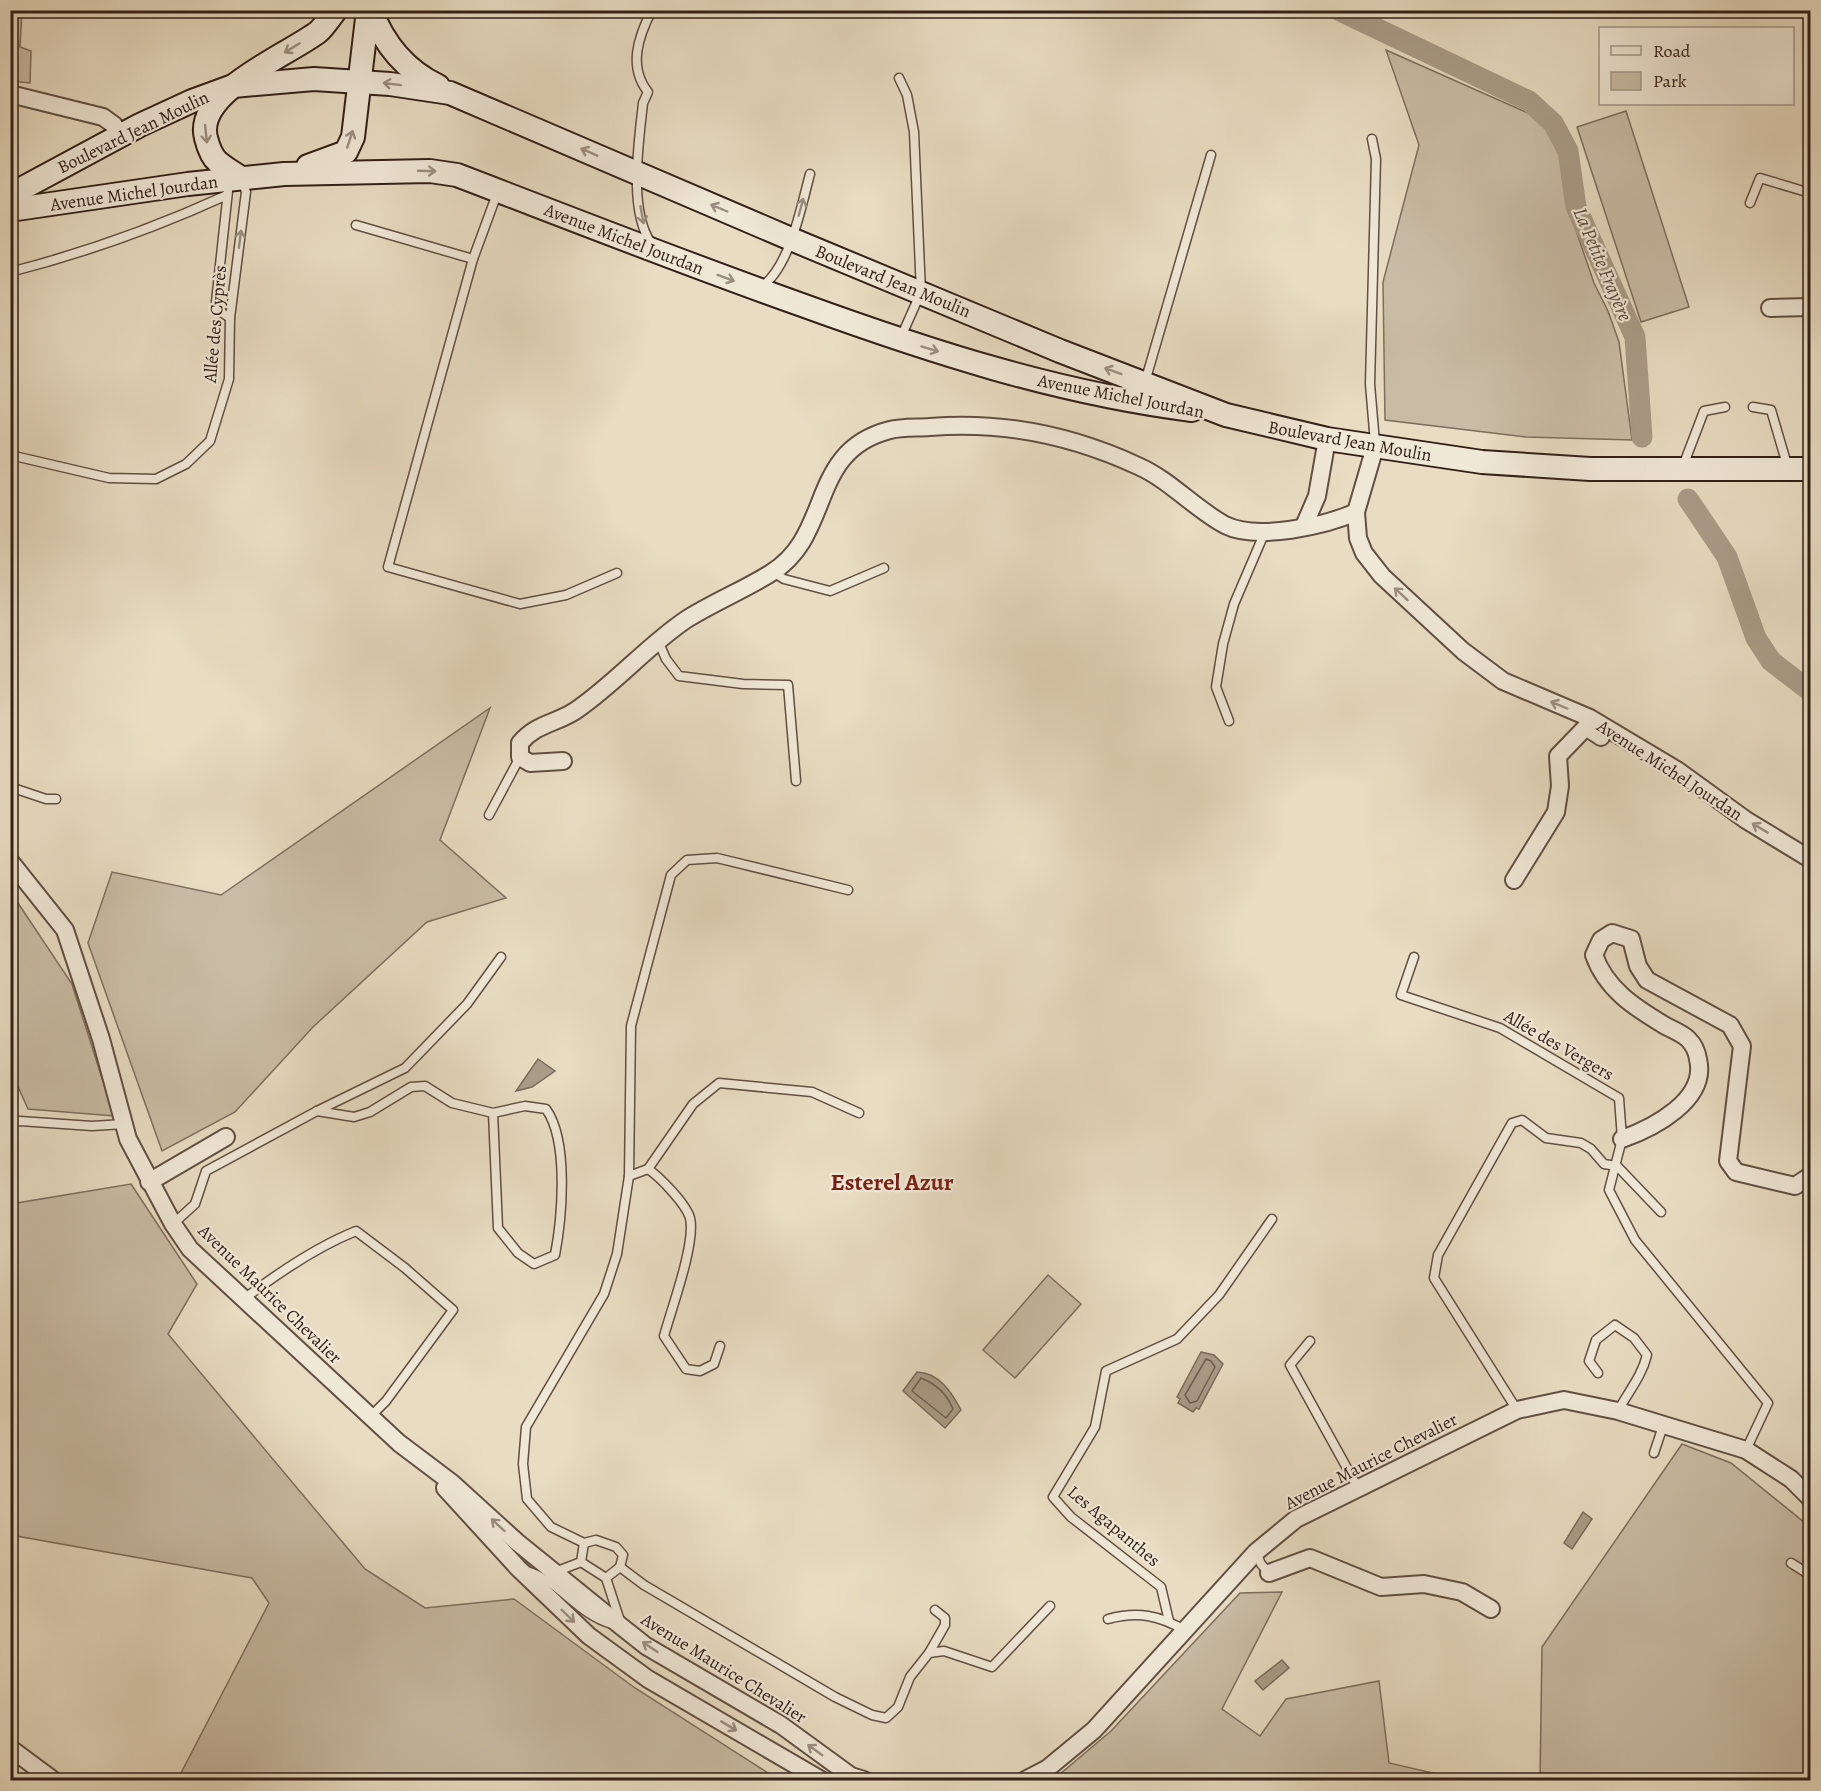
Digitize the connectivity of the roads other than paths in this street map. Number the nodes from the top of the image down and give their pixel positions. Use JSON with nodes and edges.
{"nodes":[{"id":1,"x":336,"y":10,"type":"edge"},
{"id":2,"x":369,"y":10,"type":"edge"},
{"id":3,"x":652,"y":10,"type":"edge"},
{"id":4,"x":899,"y":78,"type":"dead end"},
{"id":5,"x":360,"y":81,"type":"junction"},
{"id":6,"x":233,"y":86,"type":"junction"},
{"id":7,"x":450,"y":93,"type":"junction"},
{"id":8,"x":10,"y":94,"type":"edge"},
{"id":9,"x":120,"y":135,"type":"junction"},
{"id":10,"x":1372,"y":139,"type":"dead end"},
{"id":11,"x":1210,"y":155,"type":"dead end"},
{"id":12,"x":635,"y":173,"type":"junction"},
{"id":13,"x":284,"y":174,"type":"junction"},
{"id":14,"x":810,"y":174,"type":"dead end"},
{"id":15,"x":233,"y":184,"type":"junction"},
{"id":16,"x":498,"y":190,"type":"junction"},
{"id":17,"x":1810,"y":193,"type":"edge"},
{"id":18,"x":10,"y":195,"type":"edge"},
{"id":19,"x":1750,"y":203,"type":"dead end"},
{"id":20,"x":10,"y":210,"type":"edge"},
{"id":21,"x":357,"y":225,"type":"dead end"},
{"id":22,"x":791,"y":239,"type":"junction"},
{"id":23,"x":658,"y":253,"type":"junction"},
{"id":24,"x":474,"y":259,"type":"junction"},
{"id":25,"x":10,"y":272,"type":"edge"},
{"id":26,"x":758,"y":290,"type":"junction"},
{"id":27,"x":921,"y":292,"type":"junction"},
{"id":28,"x":1810,"y":307,"type":"edge"},
{"id":29,"x":1770,"y":308,"type":"dead end"},
{"id":30,"x":230,"y":318,"type":"junction"},
{"id":31,"x":900,"y":340,"type":"junction"},
{"id":32,"x":1145,"y":382,"type":"junction"},
{"id":33,"x":1725,"y":407,"type":"dead end"},
{"id":34,"x":1753,"y":407,"type":"dead end"},
{"id":35,"x":1226,"y":415,"type":"junction"},
{"id":36,"x":1327,"y":439,"type":"junction"},
{"id":37,"x":1376,"y":447,"type":"junction"},
{"id":38,"x":10,"y":455,"type":"edge"},
{"id":39,"x":1683,"y":468,"type":"junction"},
{"id":40,"x":1788,"y":468,"type":"junction"},
{"id":41,"x":1810,"y":469,"type":"edge"},
{"id":42,"x":1356,"y":512,"type":"junction"},
{"id":43,"x":1304,"y":526,"type":"junction"},
{"id":44,"x":1264,"y":534,"type":"junction"},
{"id":45,"x":884,"y":568,"type":"dead end"},
{"id":46,"x":773,"y":572,"type":"junction"},
{"id":47,"x":617,"y":573,"type":"dead end"},
{"id":48,"x":659,"y":643,"type":"junction"},
{"id":49,"x":1229,"y":721,"type":"dead end"},
{"id":50,"x":520,"y":757,"type":"junction"},
{"id":51,"x":563,"y":761,"type":"dead end"},
{"id":52,"x":1677,"y":770,"type":"junction"},
{"id":53,"x":796,"y":781,"type":"dead end"},
{"id":54,"x":10,"y":787,"type":"edge"},
{"id":55,"x":56,"y":799,"type":"dead end"},
{"id":56,"x":489,"y":815,"type":"dead end"},
{"id":57,"x":1810,"y":859,"type":"edge"},
{"id":58,"x":10,"y":861,"type":"edge"},
{"id":59,"x":1514,"y":880,"type":"dead end"},
{"id":60,"x":848,"y":890,"type":"dead end"},
{"id":61,"x":501,"y":957,"type":"dead end"},
{"id":62,"x":1414,"y":957,"type":"dead end"},
{"id":63,"x":317,"y":1111,"type":"junction"},
{"id":64,"x":493,"y":1113,"type":"junction"},
{"id":65,"x":859,"y":1113,"type":"dead end"},
{"id":66,"x":10,"y":1123,"type":"edge"},
{"id":67,"x":124,"y":1124,"type":"junction"},
{"id":68,"x":226,"y":1137,"type":"dead end"},
{"id":69,"x":1622,"y":1139,"type":"junction"},
{"id":70,"x":1617,"y":1166,"type":"junction"},
{"id":71,"x":648,"y":1169,"type":"junction"},
{"id":72,"x":629,"y":1176,"type":"junction"},
{"id":73,"x":1810,"y":1176,"type":"edge"},
{"id":74,"x":149,"y":1182,"type":"junction"},
{"id":75,"x":1661,"y":1212,"type":"dead end"},
{"id":76,"x":1272,"y":1219,"type":"dead end"},
{"id":77,"x":172,"y":1224,"type":"junction"},
{"id":78,"x":243,"y":1299,"type":"junction"},
{"id":79,"x":1310,"y":1341,"type":"dead end"},
{"id":80,"x":720,"y":1346,"type":"dead end"},
{"id":81,"x":1598,"y":1373,"type":"dead end"},
{"id":82,"x":1517,"y":1410,"type":"junction"},
{"id":83,"x":1618,"y":1411,"type":"junction"},
{"id":84,"x":371,"y":1416,"type":"junction"},
{"id":85,"x":1664,"y":1426,"type":"junction"},
{"id":86,"x":1746,"y":1450,"type":"junction"},
{"id":87,"x":1654,"y":1453,"type":"dead end"},
{"id":88,"x":428,"y":1467,"type":"junction"},
{"id":89,"x":1358,"y":1488,"type":"junction"},
{"id":90,"x":1810,"y":1498,"type":"edge"},
{"id":91,"x":584,"y":1543,"type":"junction"},
{"id":92,"x":1256,"y":1552,"type":"junction"},
{"id":93,"x":581,"y":1562,"type":"junction"},
{"id":94,"x":1791,"y":1563,"type":"dead end"},
{"id":95,"x":620,"y":1567,"type":"junction"},
{"id":96,"x":518,"y":1568,"type":"junction"},
{"id":97,"x":554,"y":1572,"type":"junction"},
{"id":98,"x":1269,"y":1573,"type":"joint"},
{"id":99,"x":1810,"y":1575,"type":"edge"},
{"id":100,"x":606,"y":1578,"type":"junction"},
{"id":101,"x":1050,"y":1606,"type":"dead end"},
{"id":102,"x":1491,"y":1609,"type":"dead end"},
{"id":103,"x":935,"y":1610,"type":"dead end"},
{"id":104,"x":1108,"y":1619,"type":"dead end"},
{"id":105,"x":1169,"y":1621,"type":"junction"},
{"id":106,"x":622,"y":1627,"type":"junction"},
{"id":107,"x":1186,"y":1631,"type":"junction"},
{"id":108,"x":929,"y":1653,"type":"junction"},
{"id":109,"x":10,"y":1748,"type":"edge"},
{"id":110,"x":53,"y":1780,"type":"edge"},
{"id":111,"x":821,"y":1780,"type":"edge"},
{"id":112,"x":864,"y":1780,"type":"edge"},
{"id":113,"x":1025,"y":1780,"type":"edge"}],
"edges":[{"from":1,"to":6,"type":"main road","one_way":true},
{"from":2,"to":5,"type":"main road"},
{"from":2,"to":7,"type":"main road"},
{"from":3,"to":12,"type":"lane"},
{"from":4,"to":27,"type":"lane"},
{"from":5,"to":6,"type":"main road","name":"Boulevard Jean Moulin"},
{"from":7,"to":5,"type":"main road","name":"Boulevard Jean Moulin","one_way":true},
{"from":13,"to":5,"type":"main road","one_way":true},
{"from":6,"to":9,"type":"main road","name":"Boulevard Jean Moulin"},
{"from":6,"to":15,"type":"main road","one_way":true},
{"from":12,"to":7,"type":"main road","name":"Boulevard Jean Moulin","one_way":true},
{"from":8,"to":9,"type":"street"},
{"from":9,"to":18,"type":"main road","name":"Boulevard Jean Moulin"},
{"from":10,"to":37,"type":"lane"},
{"from":11,"to":32,"type":"lane"},
{"from":22,"to":12,"type":"main road","name":"Boulevard Jean Moulin","one_way":true},
{"from":12,"to":23,"type":"lane","one_way":true},
{"from":13,"to":15,"type":"main road","name":"Avenue Michel Jourdan"},
{"from":13,"to":16,"type":"main road","name":"Avenue Michel Jourdan","one_way":true},
{"from":22,"to":14,"type":"lane","one_way":true},
{"from":15,"to":20,"type":"main road","name":"Avenue Michel Jourdan"},
{"from":15,"to":25,"type":"lane"},
{"from":15,"to":30,"type":"lane"},
{"from":30,"to":15,"type":"lane","name":"Allée des Cyprès","one_way":true},
{"from":16,"to":23,"type":"main road","name":"Avenue Michel Jourdan"},
{"from":16,"to":24,"type":"lane"},
{"from":17,"to":19,"type":"lane"},
{"from":21,"to":24,"type":"lane"},
{"from":22,"to":26,"type":"lane"},
{"from":22,"to":27,"type":"main road","name":"Boulevard Jean Moulin"},
{"from":23,"to":26,"type":"main road","name":"Avenue Michel Jourdan","one_way":true},
{"from":24,"to":47,"type":"lane"},
{"from":26,"to":31,"type":"main road","name":"Avenue Michel Jourdan"},
{"from":27,"to":31,"type":"lane"},
{"from":32,"to":27,"type":"main road","name":"Boulevard Jean Moulin","one_way":true},
{"from":28,"to":29,"type":"street"},
{"from":30,"to":38,"type":"lane","name":"Allée des Cyprès"},
{"from":31,"to":35,"type":"main road","name":"Avenue Michel Jourdan","one_way":true},
{"from":32,"to":35,"type":"main road","name":"Boulevard Jean Moulin"},
{"from":33,"to":39,"type":"lane"},
{"from":34,"to":40,"type":"lane"},
{"from":35,"to":36,"type":"main road","name":"Boulevard Jean Moulin"},
{"from":36,"to":37,"type":"main road","name":"Boulevard Jean Moulin"},
{"from":36,"to":43,"type":"street"},
{"from":37,"to":39,"type":"main road","name":"Boulevard Jean Moulin"},
{"from":37,"to":42,"type":"street","name":"Avenue Michel Jourdan"},
{"from":39,"to":40,"type":"main road","name":"Boulevard Jean Moulin"},
{"from":40,"to":41,"type":"main road","name":"Boulevard Jean Moulin"},
{"from":42,"to":43,"type":"street"},
{"from":52,"to":42,"type":"street","name":"Avenue Michel Jourdan","one_way":true},
{"from":43,"to":44,"type":"street"},
{"from":44,"to":46,"type":"street"},
{"from":44,"to":49,"type":"lane"},
{"from":45,"to":46,"type":"lane"},
{"from":46,"to":48,"type":"street"},
{"from":48,"to":50,"type":"street"},
{"from":48,"to":53,"type":"lane"},
{"from":50,"to":51,"type":"street"},
{"from":50,"to":56,"type":"lane"},
{"from":57,"to":52,"type":"street","name":"Avenue Michel Jourdan","one_way":true},
{"from":52,"to":59,"type":"street"},
{"from":54,"to":55,"type":"lane"},
{"from":58,"to":67,"type":"street","name":"Avenue Maurice Chevalier"},
{"from":60,"to":72,"type":"lane"},
{"from":61,"to":63,"type":"lane"},
{"from":62,"to":69,"type":"lane","name":"Allée des Vergers"},
{"from":63,"to":64,"type":"lane"},
{"from":63,"to":77,"type":"lane"},
{"from":64,"to":64,"type":"lane"},
{"from":65,"to":71,"type":"lane"},
{"from":66,"to":67,"type":"lane"},
{"from":67,"to":74,"type":"street","name":"Avenue Maurice Chevalier"},
{"from":68,"to":74,"type":"street"},
{"from":69,"to":70,"type":"lane","name":"Allée des Vergers"},
{"from":69,"to":73,"type":"street"},
{"from":70,"to":75,"type":"lane"},
{"from":70,"to":82,"type":"lane"},
{"from":70,"to":86,"type":"lane","name":"Allée des Vergers"},
{"from":71,"to":72,"type":"lane"},
{"from":71,"to":80,"type":"lane"},
{"from":72,"to":91,"type":"lane"},
{"from":74,"to":77,"type":"street","name":"Avenue Maurice Chevalier"},
{"from":76,"to":105,"type":"lane","name":"Les Agapanthes"},
{"from":77,"to":78,"type":"street","name":"Avenue Maurice Chevalier"},
{"from":78,"to":84,"type":"street","name":"Avenue Maurice Chevalier"},
{"from":78,"to":84,"type":"lane"},
{"from":79,"to":89,"type":"lane"},
{"from":81,"to":83,"type":"lane"},
{"from":82,"to":83,"type":"street","name":"Avenue Maurice Chevalier"},
{"from":82,"to":89,"type":"street","name":"Avenue Maurice Chevalier"},
{"from":83,"to":85,"type":"street","name":"Avenue Maurice Chevalier"},
{"from":84,"to":88,"type":"street","name":"Avenue Maurice Chevalier"},
{"from":85,"to":86,"type":"street","name":"Avenue Maurice Chevalier"},
{"from":85,"to":87,"type":"lane"},
{"from":86,"to":90,"type":"street","name":"Avenue Maurice Chevalier"},
{"from":88,"to":96,"type":"street","name":"Avenue Maurice Chevalier"},
{"from":97,"to":88,"type":"street","name":"Avenue Maurice Chevalier","one_way":true},
{"from":89,"to":92,"type":"street","name":"Avenue Maurice Chevalier"},
{"from":91,"to":93,"type":"lane"},
{"from":91,"to":95,"type":"lane"},
{"from":92,"to":98,"type":"lane"},
{"from":92,"to":107,"type":"street","name":"Avenue Maurice Chevalier"},
{"from":93,"to":97,"type":"lane"},
{"from":93,"to":100,"type":"lane"},
{"from":94,"to":99,"type":"lane"},
{"from":95,"to":100,"type":"lane"},
{"from":95,"to":108,"type":"lane"},
{"from":96,"to":106,"type":"lane"},
{"from":96,"to":111,"type":"street","name":"Avenue Maurice Chevalier","one_way":true},
{"from":97,"to":106,"type":"street","name":"Avenue Maurice Chevalier"},
{"from":98,"to":102,"type":"street"},
{"from":100,"to":106,"type":"lane"},
{"from":101,"to":108,"type":"lane"},
{"from":103,"to":108,"type":"lane"},
{"from":104,"to":105,"type":"lane"},
{"from":105,"to":107,"type":"lane"},
{"from":112,"to":106,"type":"street","name":"Avenue Maurice Chevalier","one_way":true},
{"from":107,"to":113,"type":"street","name":"Avenue Maurice Chevalier"},
{"from":109,"to":110,"type":"street"}]}
